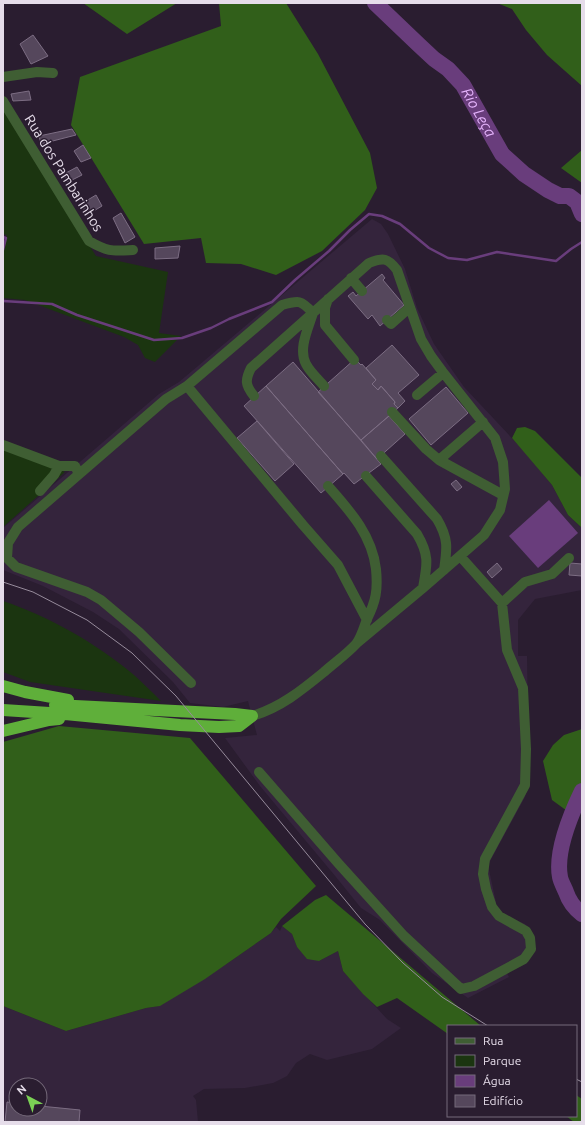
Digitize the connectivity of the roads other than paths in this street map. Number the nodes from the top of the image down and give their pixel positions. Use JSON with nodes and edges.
{"nodes":[{"id":1,"x":53,"y":73,"type":"dead end"},
{"id":2,"x":3,"y":77,"type":"edge"},
{"id":3,"x":3,"y":102,"type":"edge"},
{"id":4,"x":133,"y":250,"type":"dead end"},
{"id":5,"x":351,"y":278,"type":"junction"},
{"id":6,"x":362,"y":291,"type":"dead end"},
{"id":7,"x":328,"y":298,"type":"junction"},
{"id":8,"x":409,"y":308,"type":"junction"},
{"id":9,"x":313,"y":313,"type":"junction"},
{"id":10,"x":387,"y":320,"type":"dead end"},
{"id":11,"x":354,"y":360,"type":"dead end"},
{"id":12,"x":443,"y":373,"type":"junction"},
{"id":13,"x":187,"y":386,"type":"junction"},
{"id":14,"x":324,"y":386,"type":"dead end"},
{"id":15,"x":417,"y":395,"type":"dead end"},
{"id":16,"x":254,"y":396,"type":"dead end"},
{"id":17,"x":392,"y":412,"type":"dead end"},
{"id":18,"x":483,"y":422,"type":"junction"},
{"id":19,"x":3,"y":445,"type":"edge"},
{"id":20,"x":381,"y":456,"type":"dead end"},
{"id":21,"x":439,"y":460,"type":"junction"},
{"id":22,"x":59,"y":466,"type":"junction"},
{"id":23,"x":77,"y":470,"type":"junction"},
{"id":24,"x":366,"y":476,"type":"dead end"},
{"id":25,"x":328,"y":486,"type":"dead end"},
{"id":26,"x":40,"y":491,"type":"dead end"},
{"id":27,"x":503,"y":495,"type":"junction"},
{"id":28,"x":460,"y":556,"type":"junction"},
{"id":29,"x":569,"y":558,"type":"dead end"},
{"id":30,"x":444,"y":570,"type":"junction"},
{"id":31,"x":423,"y":588,"type":"junction"},
{"id":32,"x":502,"y":603,"type":"junction"},
{"id":33,"x":367,"y":620,"type":"junction"},
{"id":34,"x":357,"y":643,"type":"junction"},
{"id":35,"x":191,"y":683,"type":"dead end"},
{"id":36,"x":3,"y":686,"type":"edge"},
{"id":37,"x":3,"y":702,"type":"edge"},
{"id":38,"x":3,"y":710,"type":"edge"},
{"id":39,"x":96,"y":712,"type":"junction"},
{"id":40,"x":252,"y":716,"type":"junction"},
{"id":41,"x":3,"y":731,"type":"edge"},
{"id":42,"x":259,"y":772,"type":"dead end"}],
"edges":[{"from":1,"to":2,"type":"street"},
{"from":3,"to":4,"type":"street","name":"Rua dos Pambarinhos"},
{"from":5,"to":6,"type":"street"},
{"from":5,"to":7,"type":"street"},
{"from":5,"to":8,"type":"street"},
{"from":7,"to":9,"type":"street"},
{"from":7,"to":11,"type":"street"},
{"from":8,"to":10,"type":"street"},
{"from":8,"to":12,"type":"street"},
{"from":9,"to":13,"type":"street"},
{"from":9,"to":14,"type":"street"},
{"from":9,"to":16,"type":"street"},
{"from":12,"to":15,"type":"street"},
{"from":12,"to":18,"type":"street"},
{"from":13,"to":23,"type":"street"},
{"from":13,"to":33,"type":"street"},
{"from":17,"to":21,"type":"street"},
{"from":18,"to":21,"type":"street"},
{"from":18,"to":27,"type":"street"},
{"from":19,"to":22,"type":"street"},
{"from":20,"to":30,"type":"street"},
{"from":21,"to":27,"type":"street"},
{"from":22,"to":23,"type":"street"},
{"from":22,"to":26,"type":"street"},
{"from":23,"to":35,"type":"street"},
{"from":24,"to":31,"type":"street"},
{"from":25,"to":33,"type":"street"},
{"from":27,"to":28,"type":"street"},
{"from":28,"to":30,"type":"street"},
{"from":28,"to":32,"type":"street"},
{"from":29,"to":32,"type":"street"},
{"from":30,"to":31,"type":"street"},
{"from":31,"to":34,"type":"street"},
{"from":32,"to":42,"type":"street"},
{"from":33,"to":34,"type":"street"},
{"from":34,"to":40,"type":"street"},
{"from":36,"to":39,"type":"highway"},
{"from":37,"to":39,"type":"highway"},
{"from":38,"to":39,"type":"highway"},
{"from":39,"to":40,"type":"highway"},
{"from":39,"to":40,"type":"highway"},
{"from":39,"to":41,"type":"highway"}]}
